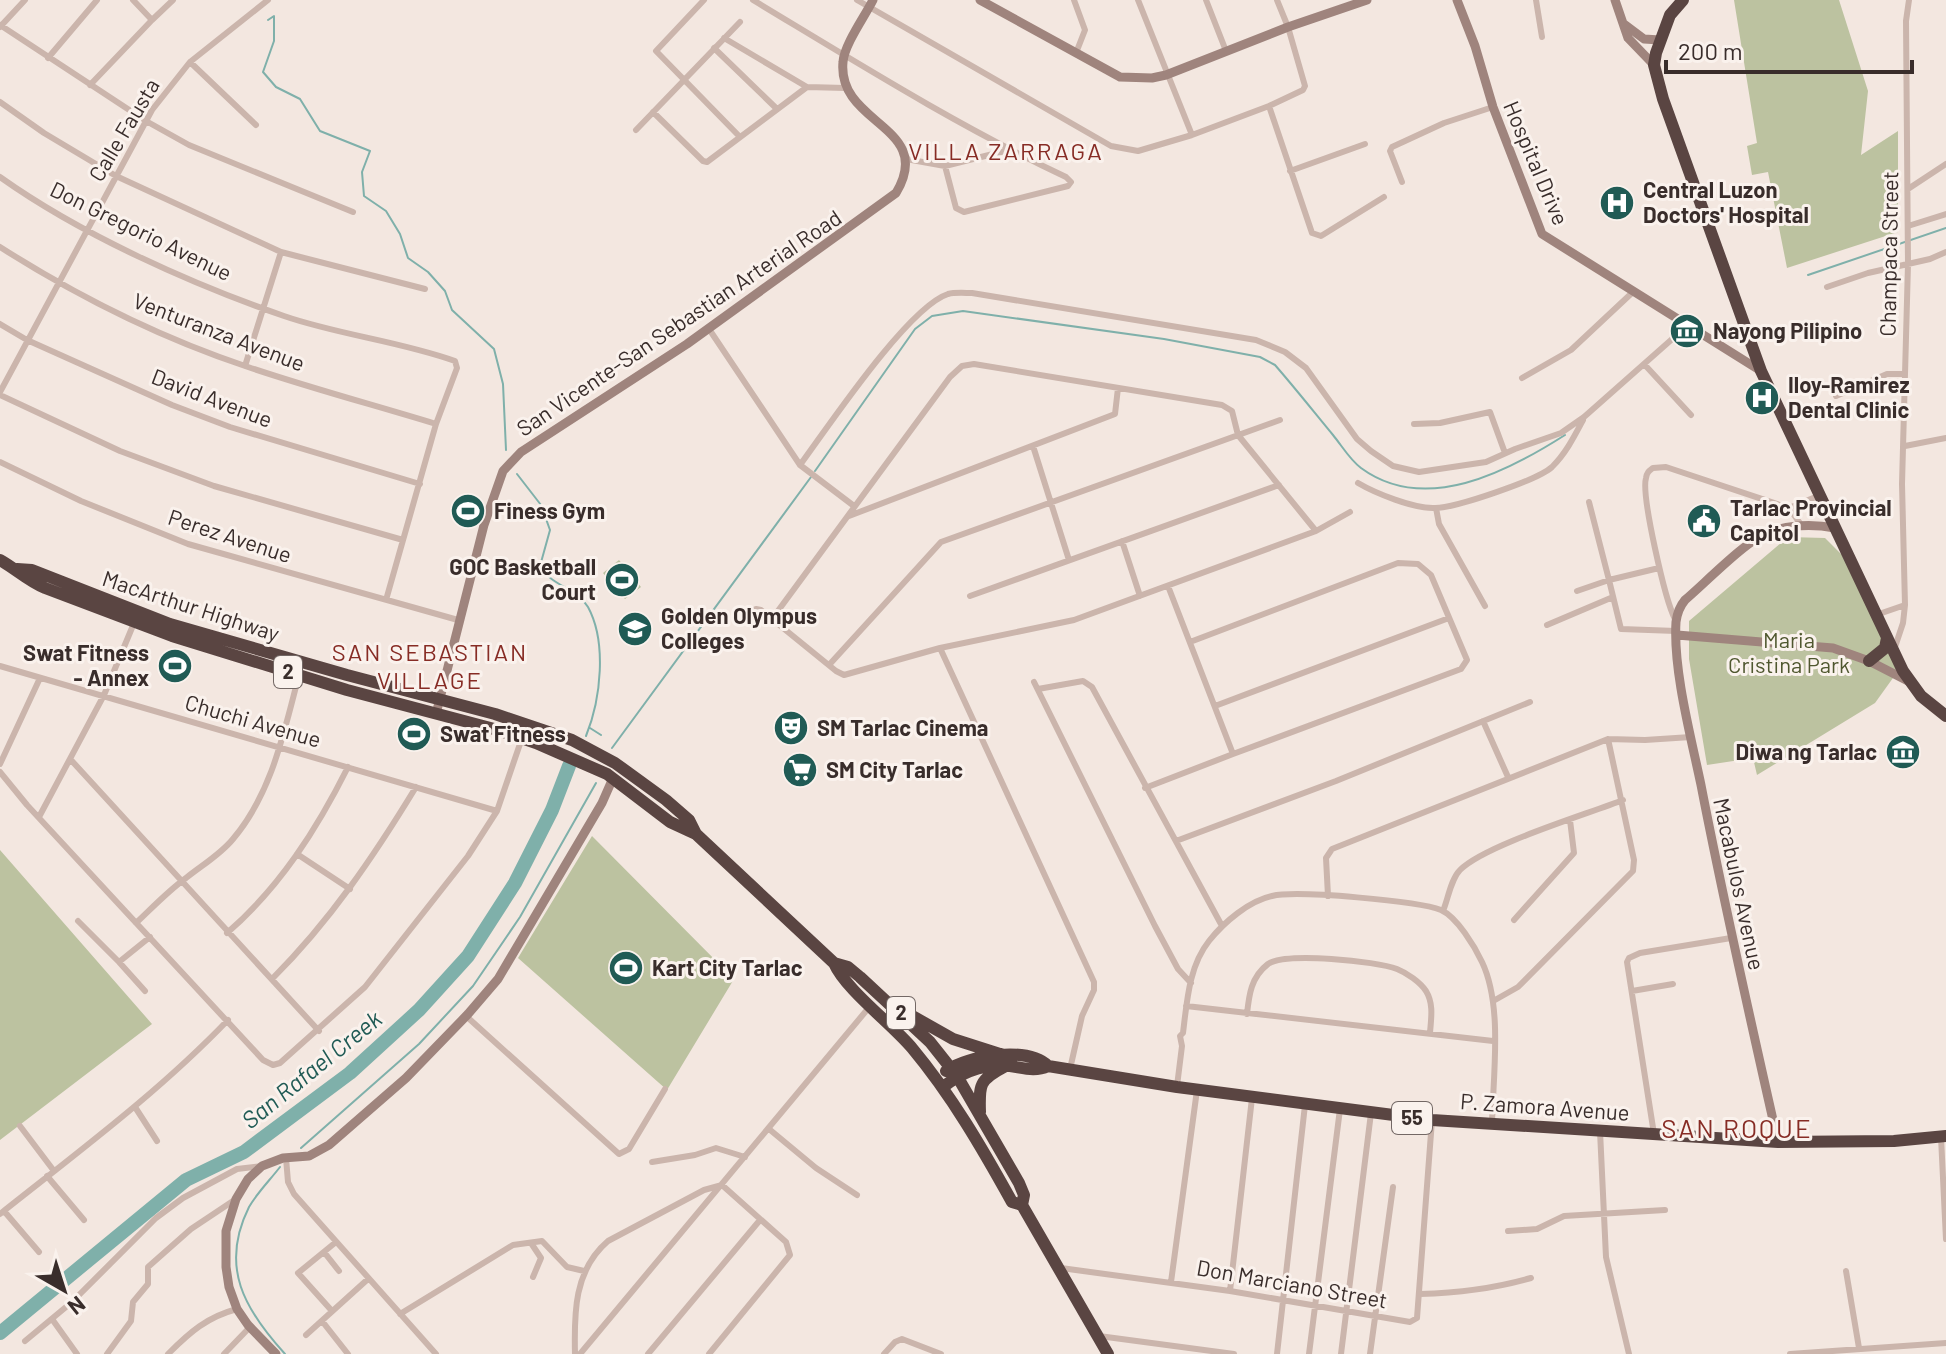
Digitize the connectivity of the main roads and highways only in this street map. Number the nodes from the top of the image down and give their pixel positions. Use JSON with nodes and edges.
{"nodes":[{"id":1,"x":1683,"y":0,"type":"edge"},
{"id":2,"x":0,"y":560,"type":"edge"},
{"id":3,"x":17,"y":569,"type":"junction"},
{"id":4,"x":1887,"y":638,"type":"junction"},
{"id":5,"x":1869,"y":661,"type":"road end"},
{"id":6,"x":1946,"y":716,"type":"edge"},
{"id":7,"x":696,"y":834,"type":"junction"},
{"id":8,"x":834,"y":963,"type":"junction"},
{"id":9,"x":890,"y":1003,"type":"junction"},
{"id":10,"x":1005,"y":1060,"type":"junction"},
{"id":11,"x":954,"y":1071,"type":"junction"},
{"id":12,"x":940,"y":1082,"type":"junction"},
{"id":13,"x":980,"y":1115,"type":"junction"},
{"id":14,"x":1944,"y":1137,"type":"edge"},
{"id":15,"x":1022,"y":1205,"type":"junction"},
{"id":16,"x":1108,"y":1354,"type":"edge"}],
"edges":[{"from":1,"to":4,"type":"highway"},
{"from":2,"to":3,"type":"highway","name":"MacArthur Highway","number":"2"},
{"from":3,"to":7,"type":"highway","name":"MacArthur Highway","number":"2"},
{"from":3,"to":7,"type":"highway","name":"MacArthur Highway","number":"2"},
{"from":4,"to":5,"type":"highway"},
{"from":4,"to":6,"type":"highway"},
{"from":7,"to":8,"type":"highway","name":"MacArthur Highway","number":"2"},
{"from":8,"to":9,"type":"highway","name":"MacArthur Highway","number":"2"},
{"from":8,"to":12,"type":"highway","name":"MacArthur Highway","number":"2"},
{"from":9,"to":10,"type":"highway"},
{"from":9,"to":11,"type":"highway","name":"MacArthur Highway","number":"2"},
{"from":10,"to":11,"type":"highway","name":"P. Zamora Avenue","number":"55"},
{"from":10,"to":13,"type":"highway"},
{"from":10,"to":14,"type":"highway","name":"P. Zamora Avenue","number":"55"},
{"from":11,"to":12,"type":"highway","name":"P. Zamora Avenue","number":"55"},
{"from":11,"to":13,"type":"highway","name":"MacArthur Highway","number":"2"},
{"from":12,"to":15,"type":"highway","name":"MacArthur Highway","number":"2"},
{"from":13,"to":15,"type":"highway","name":"MacArthur Highway","number":"2"},
{"from":15,"to":16,"type":"highway","name":"MacArthur Highway","number":"2"}]}
